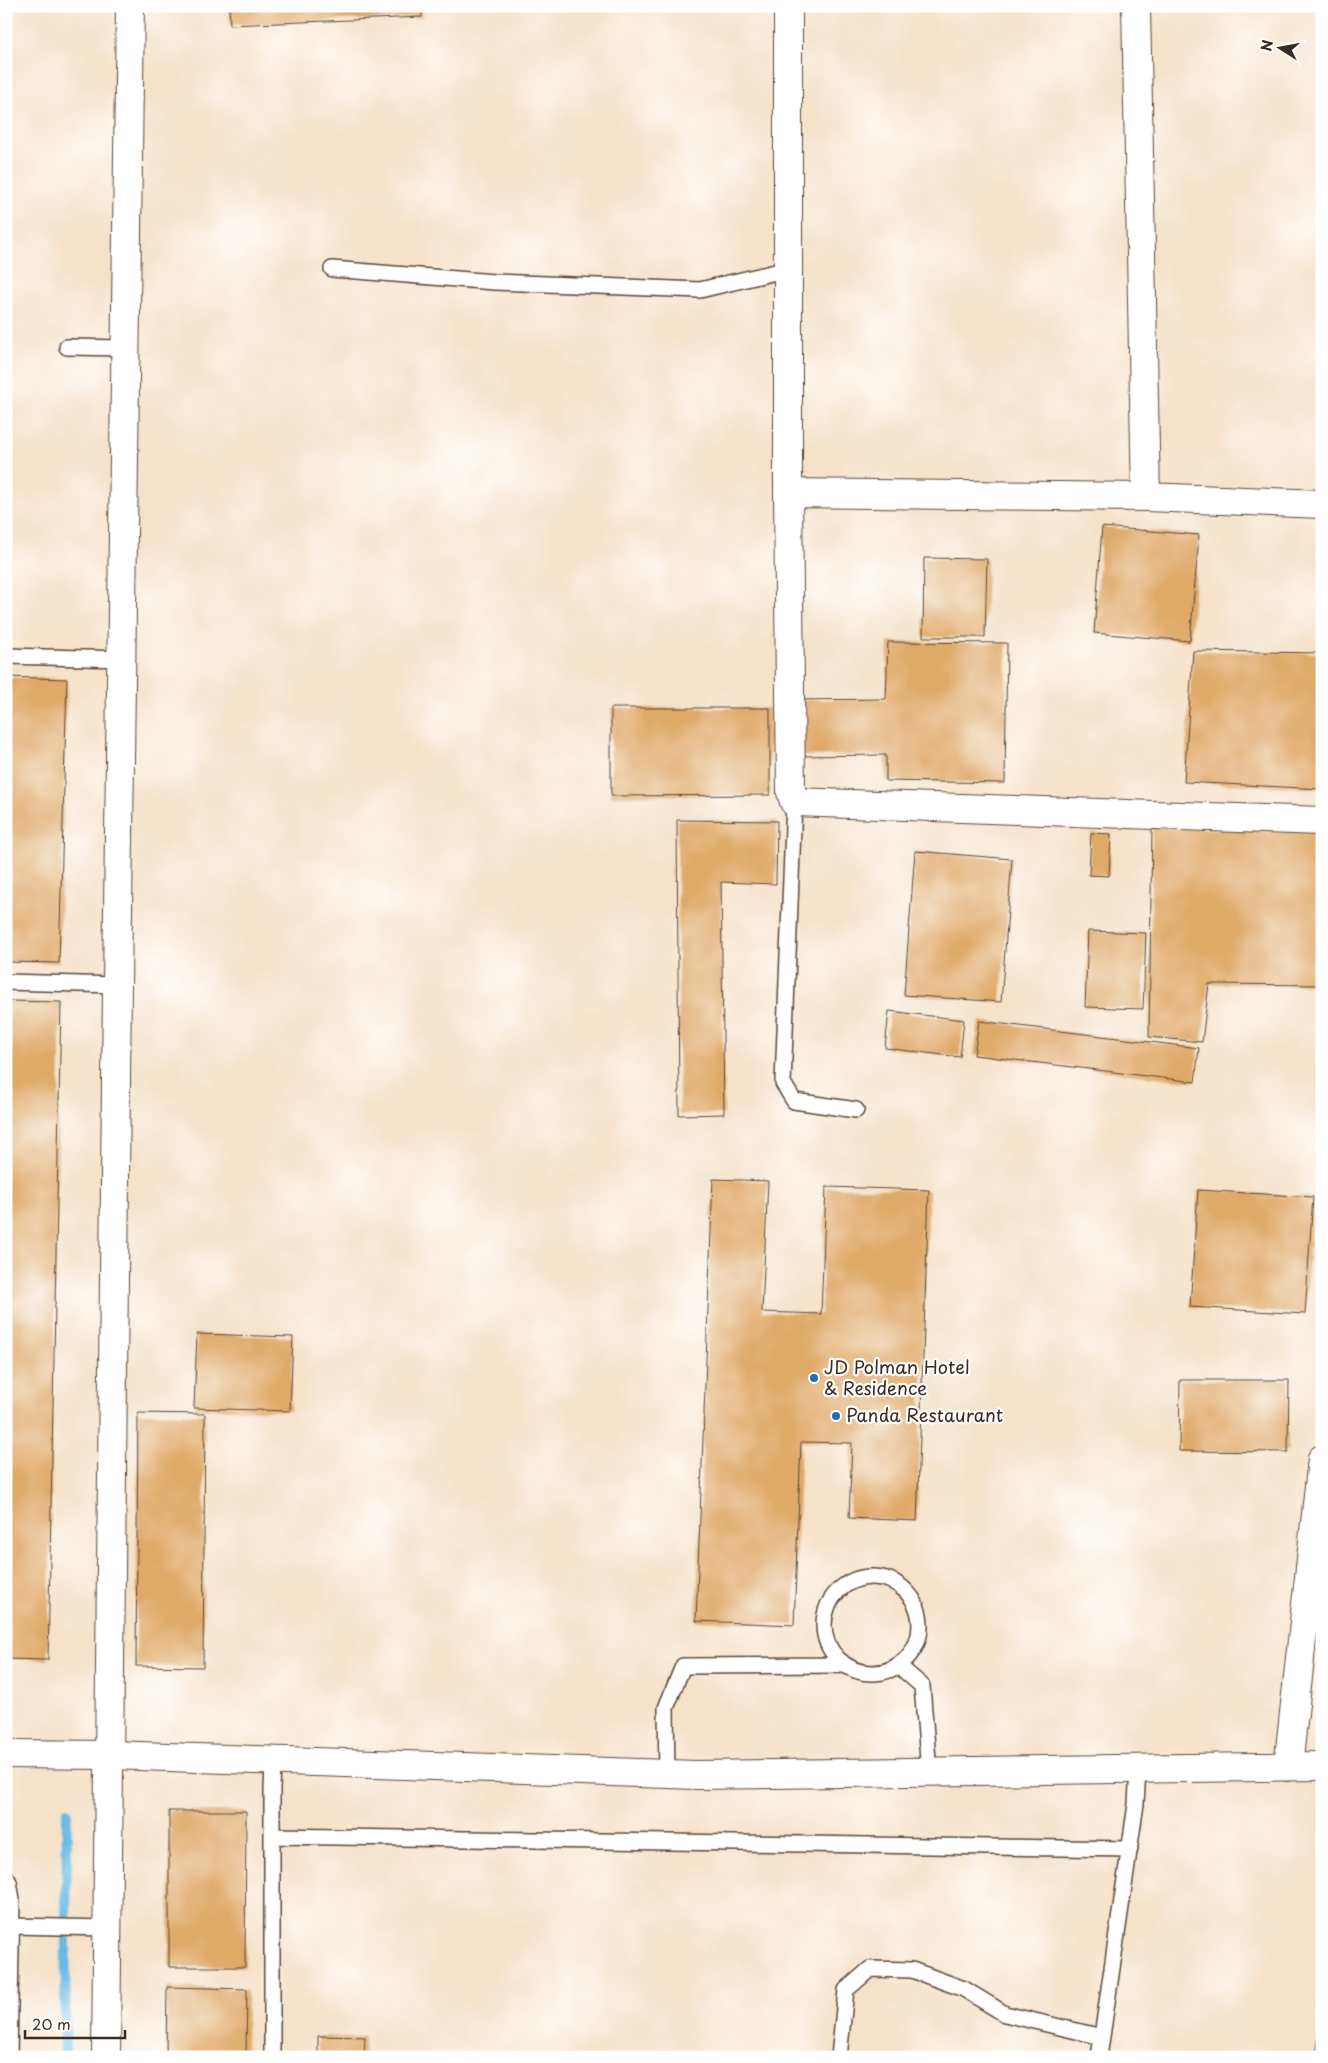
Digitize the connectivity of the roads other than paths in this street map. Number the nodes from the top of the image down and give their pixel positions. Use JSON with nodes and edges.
{"nodes":[{"id":1,"x":130,"y":6,"type":"edge"},
{"id":2,"x":788,"y":6,"type":"edge"},
{"id":3,"x":1136,"y":6,"type":"edge"},
{"id":4,"x":332,"y":269,"type":"dead end"},
{"id":5,"x":788,"y":269,"type":"junction"},
{"id":6,"x":68,"y":347,"type":"dead end"},
{"id":7,"x":126,"y":348,"type":"junction"},
{"id":8,"x":788,"y":493,"type":"junction"},
{"id":9,"x":1146,"y":497,"type":"junction"},
{"id":10,"x":1322,"y":504,"type":"edge"},
{"id":11,"x":6,"y":656,"type":"edge"},
{"id":12,"x":122,"y":659,"type":"junction"},
{"id":13,"x":794,"y":802,"type":"junction"},
{"id":14,"x":1322,"y":821,"type":"edge"},
{"id":15,"x":6,"y":982,"type":"edge"},
{"id":16,"x":117,"y":985,"type":"junction"},
{"id":17,"x":856,"y":1110,"type":"dead end"},
{"id":18,"x":1322,"y":1459,"type":"edge"},
{"id":19,"x":843,"y":1665,"type":"junction"},
{"id":20,"x":899,"y":1666,"type":"junction"},
{"id":21,"x":6,"y":1754,"type":"edge"},
{"id":22,"x":110,"y":1755,"type":"junction"},
{"id":23,"x":273,"y":1761,"type":"junction"},
{"id":24,"x":1322,"y":1766,"type":"edge"},
{"id":25,"x":1288,"y":1767,"type":"junction"},
{"id":26,"x":1138,"y":1769,"type":"junction"},
{"id":27,"x":929,"y":1772,"type":"junction"},
{"id":28,"x":667,"y":1774,"type":"junction"},
{"id":29,"x":272,"y":1836,"type":"junction"},
{"id":30,"x":1130,"y":1849,"type":"junction"},
{"id":31,"x":6,"y":1877,"type":"edge"},
{"id":32,"x":12,"y":1926,"type":"junction"},
{"id":33,"x":98,"y":1928,"type":"junction"},
{"id":34,"x":1102,"y":2036,"type":"junction"},
{"id":35,"x":9,"y":2057,"type":"edge"},
{"id":36,"x":106,"y":2057,"type":"edge"},
{"id":37,"x":272,"y":2057,"type":"edge"},
{"id":38,"x":839,"y":2057,"type":"edge"},
{"id":39,"x":1099,"y":2057,"type":"edge"}],
"edges":[{"from":1,"to":7,"type":"street"},
{"from":2,"to":5,"type":"street"},
{"from":3,"to":9,"type":"street"},
{"from":4,"to":5,"type":"lane"},
{"from":5,"to":8,"type":"street"},
{"from":6,"to":7,"type":"lane"},
{"from":7,"to":12,"type":"street"},
{"from":8,"to":9,"type":"street"},
{"from":8,"to":13,"type":"street"},
{"from":9,"to":10,"type":"street"},
{"from":11,"to":12,"type":"lane"},
{"from":12,"to":16,"type":"street"},
{"from":13,"to":14,"type":"street"},
{"from":13,"to":17,"type":"lane"},
{"from":15,"to":16,"type":"lane"},
{"from":16,"to":22,"type":"street"},
{"from":18,"to":25,"type":"street"},
{"from":19,"to":20,"type":"lane"},
{"from":19,"to":20,"type":"lane"},
{"from":19,"to":28,"type":"lane"},
{"from":20,"to":27,"type":"lane"},
{"from":21,"to":22,"type":"street"},
{"from":22,"to":23,"type":"street"},
{"from":22,"to":33,"type":"street"},
{"from":23,"to":28,"type":"street"},
{"from":23,"to":29,"type":"lane"},
{"from":24,"to":25,"type":"street"},
{"from":25,"to":26,"type":"street"},
{"from":26,"to":27,"type":"street"},
{"from":26,"to":30,"type":"lane"},
{"from":27,"to":28,"type":"street"},
{"from":29,"to":30,"type":"lane"},
{"from":29,"to":37,"type":"lane"},
{"from":30,"to":34,"type":"lane"},
{"from":31,"to":32,"type":"lane"},
{"from":32,"to":33,"type":"lane"},
{"from":32,"to":35,"type":"lane"},
{"from":33,"to":36,"type":"street"},
{"from":34,"to":38,"type":"lane"},
{"from":34,"to":39,"type":"lane"}]}
